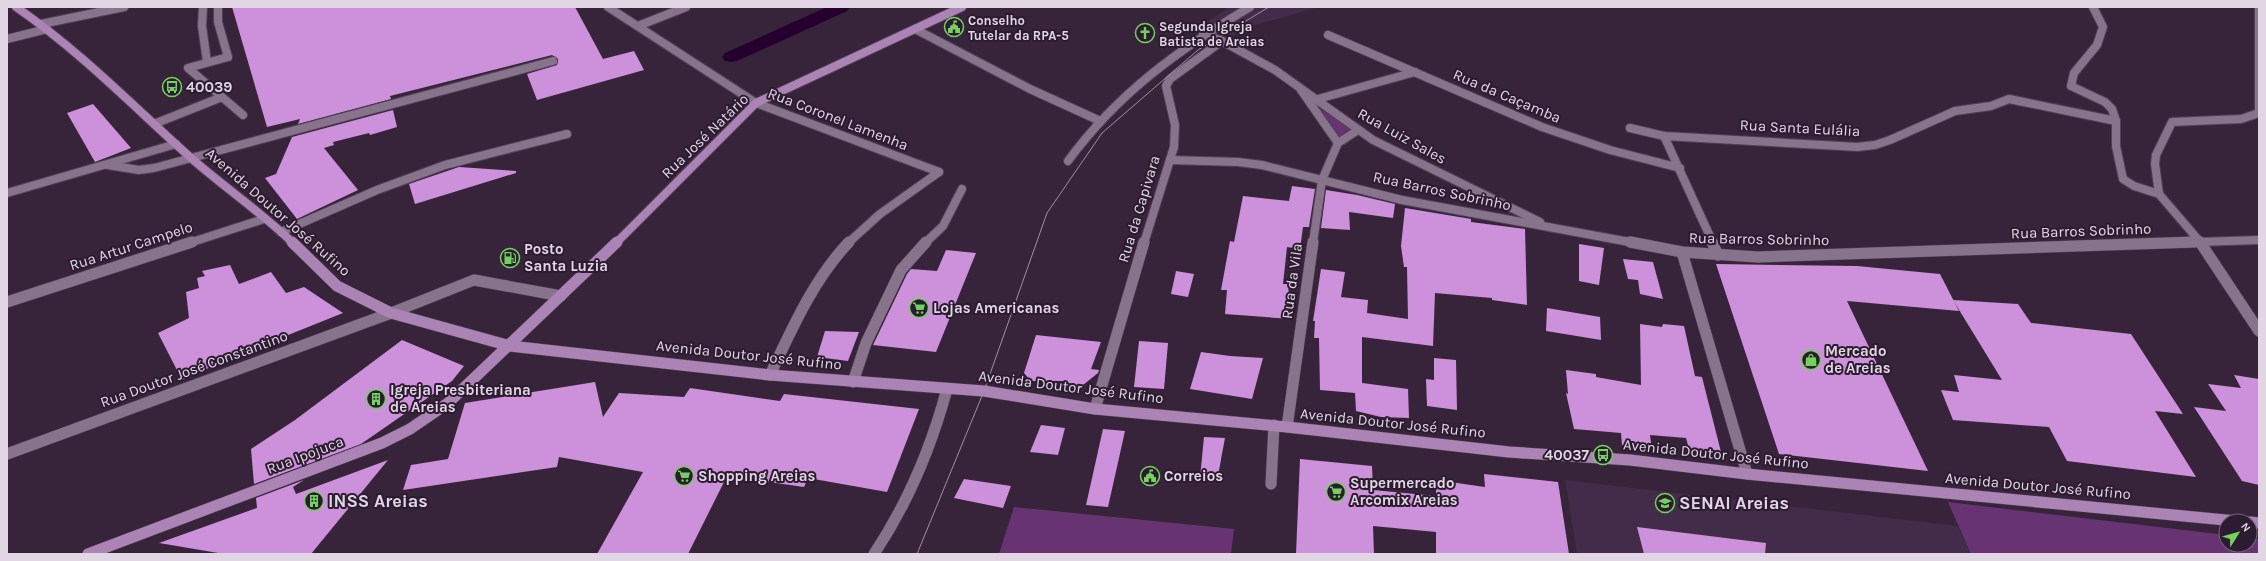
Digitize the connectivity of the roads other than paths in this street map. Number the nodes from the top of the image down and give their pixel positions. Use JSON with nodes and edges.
{"nodes":[{"id":1,"x":16,"y":7,"type":"edge"},
{"id":2,"x":124,"y":7,"type":"edge"},
{"id":3,"x":203,"y":7,"type":"edge"},
{"id":4,"x":218,"y":7,"type":"edge"},
{"id":5,"x":608,"y":7,"type":"edge"},
{"id":6,"x":686,"y":7,"type":"edge"},
{"id":7,"x":962,"y":7,"type":"edge"},
{"id":8,"x":1250,"y":7,"type":"edge"},
{"id":9,"x":2093,"y":7,"type":"edge"},
{"id":10,"x":2259,"y":7,"type":"edge"},
{"id":11,"x":218,"y":22,"type":"junction"},
{"id":12,"x":44,"y":26,"type":"junction"},
{"id":13,"x":202,"y":26,"type":"junction"},
{"id":14,"x":638,"y":26,"type":"junction"},
{"id":15,"x":915,"y":29,"type":"junction"},
{"id":16,"x":1204,"y":34,"type":"junction"},
{"id":17,"x":1328,"y":35,"type":"dead end"},
{"id":18,"x":7,"y":38,"type":"edge"},
{"id":19,"x":214,"y":41,"type":"junction"},
{"id":20,"x":1222,"y":41,"type":"junction"},
{"id":21,"x":553,"y":60,"type":"dead end"},
{"id":22,"x":207,"y":62,"type":"junction"},
{"id":23,"x":1415,"y":72,"type":"junction"},
{"id":24,"x":1298,"y":85,"type":"junction"},
{"id":25,"x":222,"y":97,"type":"junction"},
{"id":26,"x":1318,"y":99,"type":"junction"},
{"id":27,"x":756,"y":103,"type":"junction"},
{"id":28,"x":2259,"y":112,"type":"edge"},
{"id":29,"x":243,"y":115,"type":"dead end"},
{"id":30,"x":1098,"y":120,"type":"junction"},
{"id":31,"x":2116,"y":121,"type":"junction"},
{"id":32,"x":154,"y":124,"type":"junction"},
{"id":33,"x":1630,"y":128,"type":"dead end"},
{"id":34,"x":1358,"y":130,"type":"junction"},
{"id":35,"x":567,"y":134,"type":"dead end"},
{"id":36,"x":1664,"y":136,"type":"junction"},
{"id":37,"x":1338,"y":142,"type":"junction"},
{"id":38,"x":176,"y":144,"type":"junction"},
{"id":39,"x":191,"y":158,"type":"junction"},
{"id":40,"x":1068,"y":160,"type":"dead end"},
{"id":41,"x":1170,"y":160,"type":"junction"},
{"id":42,"x":108,"y":165,"type":"junction"},
{"id":43,"x":1680,"y":168,"type":"junction"},
{"id":44,"x":1322,"y":180,"type":"junction"},
{"id":45,"x":962,"y":189,"type":"dead end"},
{"id":46,"x":7,"y":193,"type":"edge"},
{"id":47,"x":2160,"y":194,"type":"junction"},
{"id":48,"x":264,"y":219,"type":"junction"},
{"id":49,"x":1553,"y":228,"type":"junction"},
{"id":50,"x":281,"y":232,"type":"junction"},
{"id":51,"x":2259,"y":240,"type":"edge"},
{"id":52,"x":2200,"y":242,"type":"junction"},
{"id":53,"x":1682,"y":252,"type":"junction"},
{"id":54,"x":1718,"y":255,"type":"junction"},
{"id":55,"x":562,"y":296,"type":"junction"},
{"id":56,"x":7,"y":302,"type":"edge"},
{"id":57,"x":391,"y":313,"type":"junction"},
{"id":58,"x":2259,"y":331,"type":"edge"},
{"id":59,"x":510,"y":346,"type":"junction"},
{"id":60,"x":770,"y":375,"type":"junction"},
{"id":61,"x":854,"y":382,"type":"junction"},
{"id":62,"x":947,"y":389,"type":"junction"},
{"id":63,"x":1095,"y":409,"type":"junction"},
{"id":64,"x":1274,"y":426,"type":"junction"},
{"id":65,"x":1287,"y":427,"type":"junction"},
{"id":66,"x":7,"y":454,"type":"edge"},
{"id":67,"x":1747,"y":474,"type":"junction"},
{"id":68,"x":1271,"y":484,"type":"dead end"},
{"id":69,"x":2218,"y":519,"type":"edge"},
{"id":70,"x":95,"y":553,"type":"edge"},
{"id":71,"x":874,"y":554,"type":"edge"}],
"edges":[{"from":1,"to":12,"type":"main road","name":"Avenida Doutor José Rufino"},
{"from":2,"to":12,"type":"street"},
{"from":3,"to":13,"type":"street"},
{"from":4,"to":11,"type":"street"},
{"from":5,"to":14,"type":"street","name":"Rua Coronel Lamenha"},
{"from":6,"to":14,"type":"street"},
{"from":7,"to":15,"type":"main road","name":"Rua José Natário"},
{"from":8,"to":16,"type":"street"},
{"from":9,"to":31,"type":"street"},
{"from":10,"to":28,"type":"street"},
{"from":11,"to":13,"type":"street"},
{"from":11,"to":19,"type":"street"},
{"from":12,"to":18,"type":"street"},
{"from":12,"to":32,"type":"main road","name":"Avenida Doutor José Rufino"},
{"from":13,"to":19,"type":"street"},
{"from":14,"to":27,"type":"street","name":"Rua Coronel Lamenha"},
{"from":15,"to":27,"type":"main road","name":"Rua José Natário"},
{"from":15,"to":30,"type":"street"},
{"from":16,"to":20,"type":"street","name":"Rua Luiz Sales"},
{"from":16,"to":30,"type":"street"},
{"from":17,"to":23,"type":"street","name":"Rua da Caçamba"},
{"from":19,"to":22,"type":"street"},
{"from":19,"to":22,"type":"street"},
{"from":20,"to":24,"type":"street","name":"Rua Luiz Sales"},
{"from":20,"to":41,"type":"street","name":"Rua da Capivara"},
{"from":21,"to":39,"type":"street"},
{"from":22,"to":25,"type":"street"},
{"from":23,"to":26,"type":"street"},
{"from":23,"to":43,"type":"street","name":"Rua da Caçamba"},
{"from":24,"to":26,"type":"street","name":"Rua Luiz Sales"},
{"from":24,"to":37,"type":"street"},
{"from":25,"to":29,"type":"street"},
{"from":25,"to":32,"type":"street"},
{"from":26,"to":34,"type":"street","name":"Rua Luiz Sales"},
{"from":27,"to":55,"type":"main road","name":"Rua José Natário"},
{"from":27,"to":60,"type":"street","name":"Rua Coronel Lamenha"},
{"from":28,"to":47,"type":"street"},
{"from":30,"to":40,"type":"street"},
{"from":31,"to":36,"type":"street","name":"Rua Santa Eulália"},
{"from":31,"to":47,"type":"street"},
{"from":32,"to":38,"type":"main road","name":"Avenida Doutor José Rufino"},
{"from":33,"to":36,"type":"street","name":"Rua Santa Eulália"},
{"from":34,"to":37,"type":"street"},
{"from":34,"to":49,"type":"street","name":"Rua Luiz Sales"},
{"from":35,"to":50,"type":"street"},
{"from":36,"to":43,"type":"street"},
{"from":37,"to":44,"type":"street","name":"Rua da Vila"},
{"from":38,"to":39,"type":"main road","name":"Avenida Doutor José Rufino"},
{"from":38,"to":42,"type":"street"},
{"from":39,"to":42,"type":"street"},
{"from":39,"to":48,"type":"main road","name":"Avenida Doutor José Rufino"},
{"from":41,"to":44,"type":"street","name":"Rua Barros Sobrinho"},
{"from":41,"to":63,"type":"street","name":"Rua da Capivara"},
{"from":42,"to":46,"type":"street"},
{"from":43,"to":54,"type":"street"},
{"from":44,"to":49,"type":"street","name":"Rua Barros Sobrinho"},
{"from":44,"to":65,"type":"street","name":"Rua da Vila"},
{"from":45,"to":61,"type":"street"},
{"from":47,"to":52,"type":"street"},
{"from":48,"to":50,"type":"main road","name":"Avenida Doutor José Rufino"},
{"from":48,"to":56,"type":"street","name":"Rua Artur Campelo"},
{"from":49,"to":53,"type":"street","name":"Rua Barros Sobrinho"},
{"from":50,"to":57,"type":"main road","name":"Avenida Doutor José Rufino"},
{"from":51,"to":52,"type":"street","name":"Rua Barros Sobrinho"},
{"from":52,"to":54,"type":"street","name":"Rua Barros Sobrinho"},
{"from":52,"to":58,"type":"street"},
{"from":53,"to":54,"type":"street","name":"Rua Barros Sobrinho"},
{"from":53,"to":67,"type":"street"},
{"from":55,"to":57,"type":"street","name":"Rua Doutor José Constantino"},
{"from":55,"to":59,"type":"main road","name":"Rua José Natário"},
{"from":57,"to":59,"type":"main road","name":"Avenida Doutor José Rufino"},
{"from":57,"to":66,"type":"street","name":"Rua Doutor José Constantino"},
{"from":59,"to":60,"type":"main road","name":"Avenida Doutor José Rufino"},
{"from":59,"to":70,"type":"main road","name":"Rua Ipojuca"},
{"from":60,"to":61,"type":"main road","name":"Avenida Doutor José Rufino"},
{"from":61,"to":62,"type":"main road","name":"Avenida Doutor José Rufino"},
{"from":62,"to":63,"type":"main road","name":"Avenida Doutor José Rufino"},
{"from":62,"to":71,"type":"street"},
{"from":63,"to":64,"type":"main road","name":"Avenida Doutor José Rufino"},
{"from":64,"to":65,"type":"main road","name":"Avenida Doutor José Rufino"},
{"from":64,"to":68,"type":"street"},
{"from":65,"to":67,"type":"main road","name":"Avenida Doutor José Rufino"},
{"from":67,"to":69,"type":"main road","name":"Avenida Doutor José Rufino"}]}
